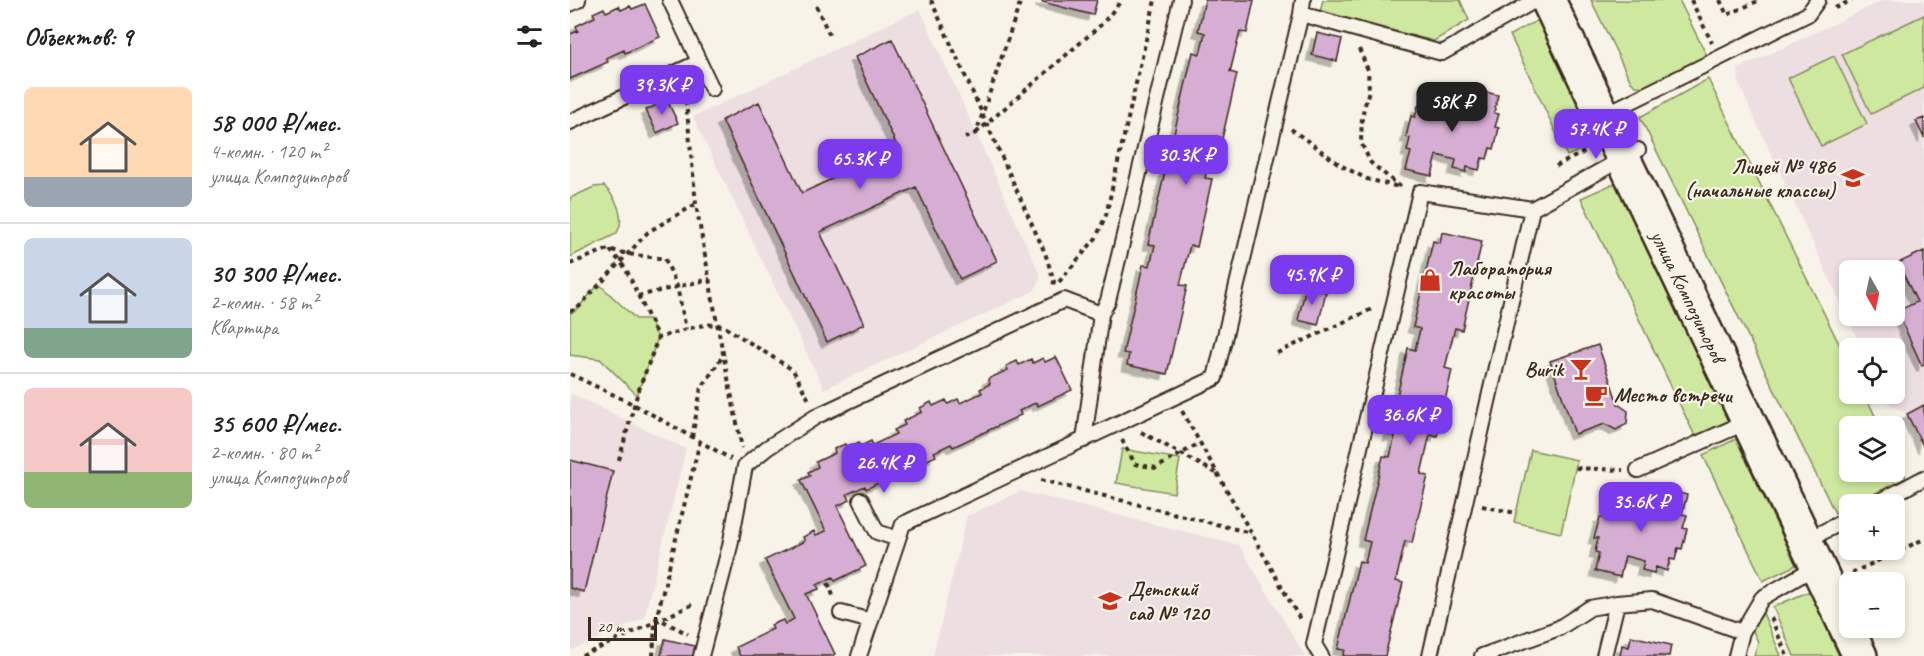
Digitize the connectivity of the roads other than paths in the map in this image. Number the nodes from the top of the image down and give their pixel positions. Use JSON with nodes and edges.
{"nodes":[{"id":1,"x":578,"y":0,"type":"edge"},
{"id":2,"x":670,"y":0,"type":"edge"},
{"id":3,"x":1181,"y":0,"type":"edge"},
{"id":4,"x":1536,"y":0,"type":"edge"},
{"id":5,"x":1548,"y":0,"type":"edge"},
{"id":6,"x":1568,"y":0,"type":"edge"},
{"id":7,"x":1818,"y":0,"type":"edge"},
{"id":8,"x":570,"y":3,"type":"edge"},
{"id":9,"x":1302,"y":7,"type":"edge"},
{"id":10,"x":699,"y":62,"type":"junction"},
{"id":11,"x":712,"y":89,"type":"dead end"},
{"id":12,"x":1618,"y":108,"type":"junction"},
{"id":13,"x":570,"y":122,"type":"edge"},
{"id":14,"x":1618,"y":151,"type":"junction"},
{"id":15,"x":1532,"y":209,"type":"junction"},
{"id":16,"x":1101,"y":314,"type":"junction"},
{"id":17,"x":1755,"y":418,"type":"junction"},
{"id":18,"x":1084,"y":440,"type":"junction"},
{"id":19,"x":1638,"y":470,"type":"road end"},
{"id":20,"x":1924,"y":478,"type":"edge"},
{"id":21,"x":1894,"y":494,"type":"edge"},
{"id":22,"x":861,"y":500,"type":"dead end"},
{"id":23,"x":898,"y":539,"type":"junction"},
{"id":24,"x":1839,"y":546,"type":"edge"},
{"id":25,"x":1830,"y":568,"type":"edge"},
{"id":26,"x":1617,"y":603,"type":"junction"},
{"id":27,"x":841,"y":613,"type":"dead end"},
{"id":28,"x":871,"y":621,"type":"junction"},
{"id":29,"x":1742,"y":632,"type":"junction"},
{"id":30,"x":1866,"y":638,"type":"edge"},
{"id":31,"x":703,"y":650,"type":"edge"},
{"id":32,"x":1318,"y":650,"type":"edge"},
{"id":33,"x":859,"y":656,"type":"edge"},
{"id":34,"x":1430,"y":656,"type":"edge"},
{"id":35,"x":1482,"y":656,"type":"edge"},
{"id":36,"x":1604,"y":656,"type":"edge"},
{"id":37,"x":1736,"y":656,"type":"edge"},
{"id":38,"x":1860,"y":656,"type":"edge"},
{"id":39,"x":1874,"y":656,"type":"edge"}],
"edges":[{"from":1,"to":8,"type":"lane"},
{"from":2,"to":10,"type":"lane"},
{"from":3,"to":16,"type":"lane"},
{"from":4,"to":9,"type":"lane"},
{"from":5,"to":14,"type":"street","name":"улица Композиторов"},
{"from":6,"to":12,"type":"street","name":"улица Композиторов"},
{"from":7,"to":12,"type":"lane"},
{"from":9,"to":18,"type":"lane"},
{"from":10,"to":11,"type":"lane"},
{"from":10,"to":13,"type":"lane"},
{"from":12,"to":14,"type":"street","name":"улица Композиторов"},
{"from":14,"to":15,"type":"lane"},
{"from":14,"to":17,"type":"street","name":"улица Композиторов"},
{"from":15,"to":32,"type":"lane"},
{"from":15,"to":34,"type":"lane"},
{"from":16,"to":18,"type":"lane"},
{"from":16,"to":31,"type":"lane"},
{"from":17,"to":19,"type":"lane"},
{"from":17,"to":25,"type":"street","name":"улица Композиторов"},
{"from":18,"to":23,"type":"lane"},
{"from":20,"to":21,"type":"lane"},
{"from":22,"to":23,"type":"lane"},
{"from":23,"to":28,"type":"lane"},
{"from":24,"to":25,"type":"lane"},
{"from":25,"to":29,"type":"lane"},
{"from":25,"to":38,"type":"street","name":"улица Композиторов"},
{"from":26,"to":29,"type":"lane"},
{"from":26,"to":35,"type":"lane"},
{"from":26,"to":36,"type":"lane"},
{"from":27,"to":28,"type":"lane"},
{"from":28,"to":33,"type":"lane"},
{"from":29,"to":37,"type":"lane"},
{"from":30,"to":39,"type":"street"}]}
